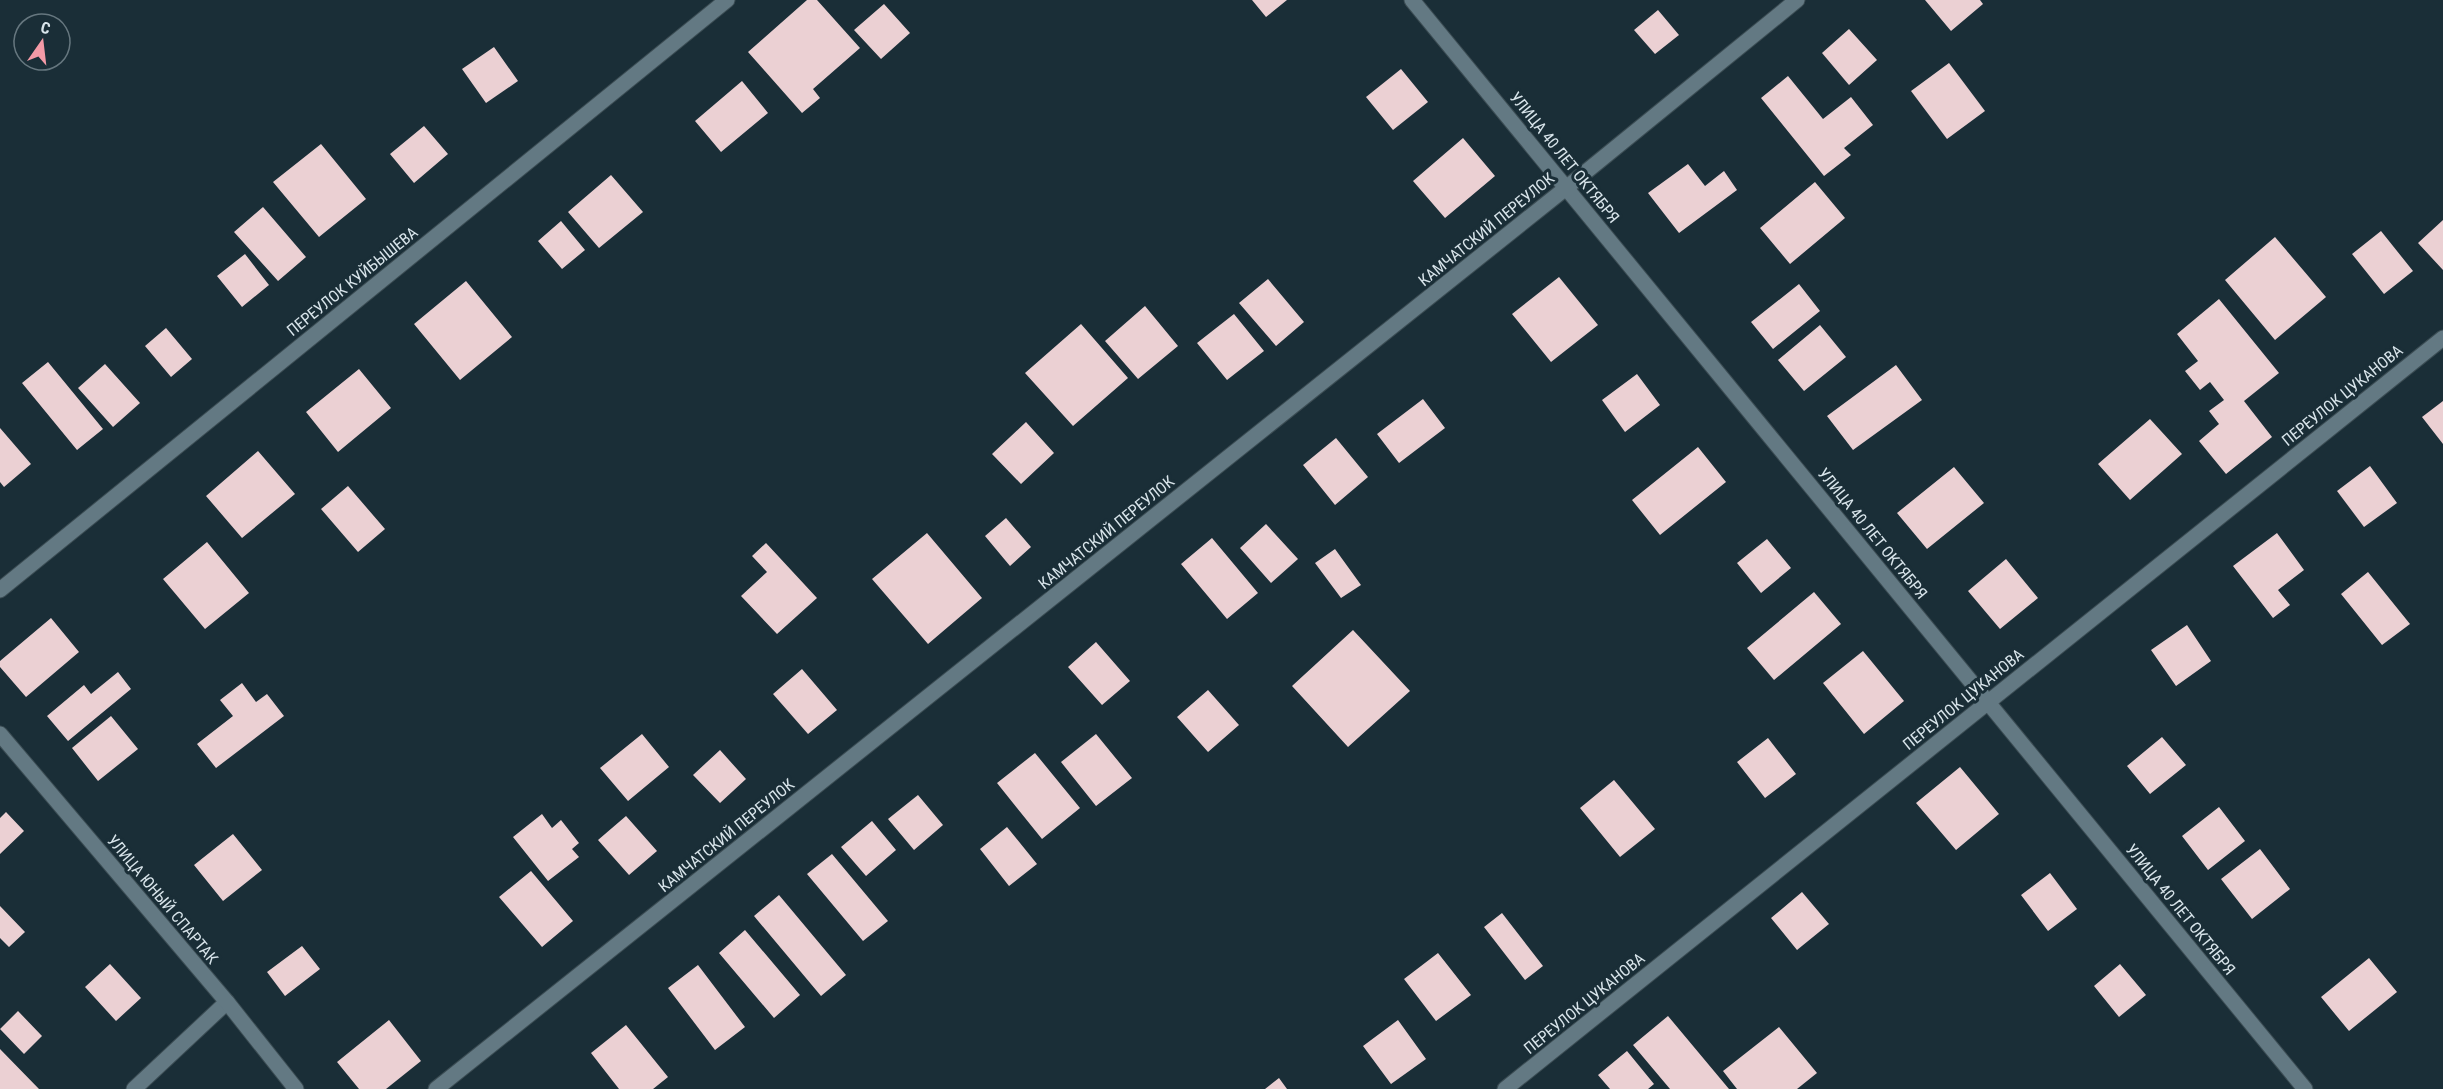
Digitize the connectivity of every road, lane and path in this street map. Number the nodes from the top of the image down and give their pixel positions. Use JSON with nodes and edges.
{"nodes":[{"id":1,"x":727,"y":0,"type":"edge"},
{"id":2,"x":1412,"y":0,"type":"edge"},
{"id":3,"x":1797,"y":0,"type":"edge"},
{"id":4,"x":1566,"y":188,"type":"junction"},
{"id":5,"x":2443,"y":338,"type":"edge"},
{"id":6,"x":0,"y":590,"type":"edge"},
{"id":7,"x":1989,"y":702,"type":"junction"},
{"id":8,"x":0,"y":734,"type":"edge"},
{"id":9,"x":227,"y":1002,"type":"junction"},
{"id":10,"x":134,"y":1089,"type":"edge"},
{"id":11,"x":296,"y":1089,"type":"edge"},
{"id":12,"x":436,"y":1089,"type":"edge"},
{"id":13,"x":1505,"y":1089,"type":"edge"},
{"id":14,"x":2305,"y":1089,"type":"edge"}],
"edges":[{"from":1,"to":6,"type":"street","name":"ПЕРЕУЛОК КУЙБЫШЕВА"},
{"from":2,"to":4,"type":"street","name":"УЛИЦА 40 ЛЕТ ОКТЯБРЯ"},
{"from":3,"to":4,"type":"street","name":"КАМЧАТСКИЙ ПЕРЕУЛОК"},
{"from":4,"to":7,"type":"street","name":"УЛИЦА 40 ЛЕТ ОКТЯБРЯ"},
{"from":4,"to":12,"type":"street","name":"КАМЧАТСКИЙ ПЕРЕУЛОК"},
{"from":5,"to":7,"type":"street","name":"ПЕРЕУЛОК ЦУКАНОВА"},
{"from":7,"to":13,"type":"street","name":"ПЕРЕУЛОК ЦУКАНОВА"},
{"from":7,"to":14,"type":"street","name":"УЛИЦА 40 ЛЕТ ОКТЯБРЯ"},
{"from":8,"to":9,"type":"street","name":"УЛИЦА ЮНЫЙ СПАРТАК"},
{"from":9,"to":10,"type":"street"},
{"from":9,"to":11,"type":"street","name":"УЛИЦА ЮНЫЙ СПАРТАК"}]}
